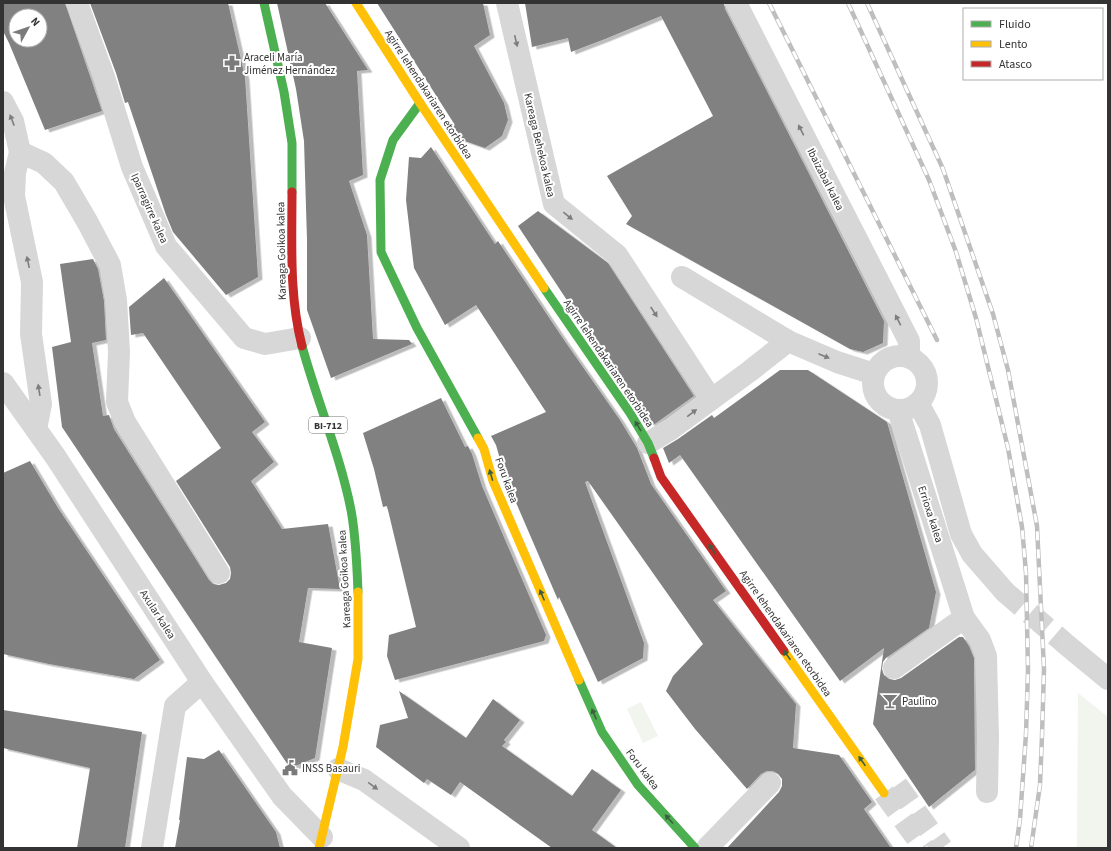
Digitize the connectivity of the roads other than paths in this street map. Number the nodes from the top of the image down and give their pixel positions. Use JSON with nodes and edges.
{"nodes":[{"id":1,"x":77,"y":3,"type":"edge"},
{"id":2,"x":264,"y":3,"type":"edge"},
{"id":3,"x":356,"y":3,"type":"edge"},
{"id":4,"x":507,"y":3,"type":"edge"},
{"id":5,"x":736,"y":3,"type":"edge"},
{"id":6,"x":3,"y":102,"type":"edge"},
{"id":7,"x":420,"y":103,"type":"junction"},
{"id":8,"x":20,"y":152,"type":"junction"},
{"id":9,"x":682,"y":277,"type":"dead end"},
{"id":10,"x":300,"y":338,"type":"junction"},
{"id":11,"x":788,"y":341,"type":"junction"},
{"id":12,"x":909,"y":356,"type":"junction"},
{"id":13,"x":874,"y":374,"type":"junction"},
{"id":14,"x":3,"y":383,"type":"edge"},
{"id":15,"x":711,"y":399,"type":"junction"},
{"id":16,"x":908,"y":406,"type":"junction"},
{"id":17,"x":36,"y":429,"type":"junction"},
{"id":18,"x":648,"y":443,"type":"junction"},
{"id":19,"x":220,"y":573,"type":"dead end"},
{"id":20,"x":1005,"y":592,"type":"tunnel mouth"},
{"id":21,"x":964,"y":618,"type":"junction"},
{"id":22,"x":1068,"y":646,"type":"tunnel mouth"},
{"id":23,"x":894,"y":668,"type":"dead end"},
{"id":24,"x":1108,"y":679,"type":"edge"},
{"id":25,"x":202,"y":682,"type":"junction"},
{"id":26,"x":338,"y":769,"type":"junction"},
{"id":27,"x":770,"y":783,"type":"dead end"},
{"id":28,"x":987,"y":792,"type":"dead end"},
{"id":29,"x":884,"y":793,"type":"tunnel mouth"},
{"id":30,"x":320,"y":842,"type":"edge"},
{"id":31,"x":152,"y":848,"type":"edge"},
{"id":32,"x":458,"y":848,"type":"edge"},
{"id":33,"x":695,"y":848,"type":"edge"},
{"id":34,"x":707,"y":848,"type":"edge"}],
"edges":[{"from":1,"to":10,"type":"street","name":"Iparragirre kalea"},
{"from":2,"to":10,"type":"street","name":"Kareaga Goikoa kalea","number":"BI-712"},
{"from":3,"to":7,"type":"street","name":"Agirre lehendakariaren etorbidea"},
{"from":4,"to":15,"type":"street","name":"Kareaga Behekoa kalea","one_way":true},
{"from":12,"to":5,"type":"street","name":"Ibaizabal kalea","one_way":true},
{"from":8,"to":6,"type":"street","one_way":true},
{"from":18,"to":7,"type":"street","name":"Agirre lehendakariaren etorbidea","one_way":true},
{"from":33,"to":7,"type":"street","name":"Foru kalea","one_way":true},
{"from":17,"to":8,"type":"street","one_way":true},
{"from":8,"to":19,"type":"street"},
{"from":9,"to":11,"type":"street"},
{"from":10,"to":26,"type":"street","name":"Kareaga Goikoa kalea","number":"BI-712"},
{"from":11,"to":13,"type":"street","one_way":true},
{"from":11,"to":15,"type":"street"},
{"from":12,"to":13,"type":"street"},
{"from":12,"to":16,"type":"street"},
{"from":13,"to":16,"type":"street"},
{"from":14,"to":17,"type":"street","name":"Axular kalea"},
{"from":18,"to":15,"type":"street","one_way":true},
{"from":16,"to":20,"type":"street"},
{"from":16,"to":21,"type":"street","name":"Errioxa kalea"},
{"from":17,"to":25,"type":"street","name":"Axular kalea"},
{"from":29,"to":18,"type":"street","name":"Agirre lehendakariaren etorbidea","one_way":true},
{"from":21,"to":23,"type":"street"},
{"from":21,"to":28,"type":"street","name":"Errioxa kalea"},
{"from":22,"to":24,"type":"street"},
{"from":25,"to":30,"type":"street","name":"Axular kalea"},
{"from":25,"to":31,"type":"street"},
{"from":26,"to":30,"type":"street","name":"Kareaga Goikoa kalea","number":"BI-712"},
{"from":26,"to":32,"type":"street","one_way":true},
{"from":27,"to":34,"type":"street"}]}
